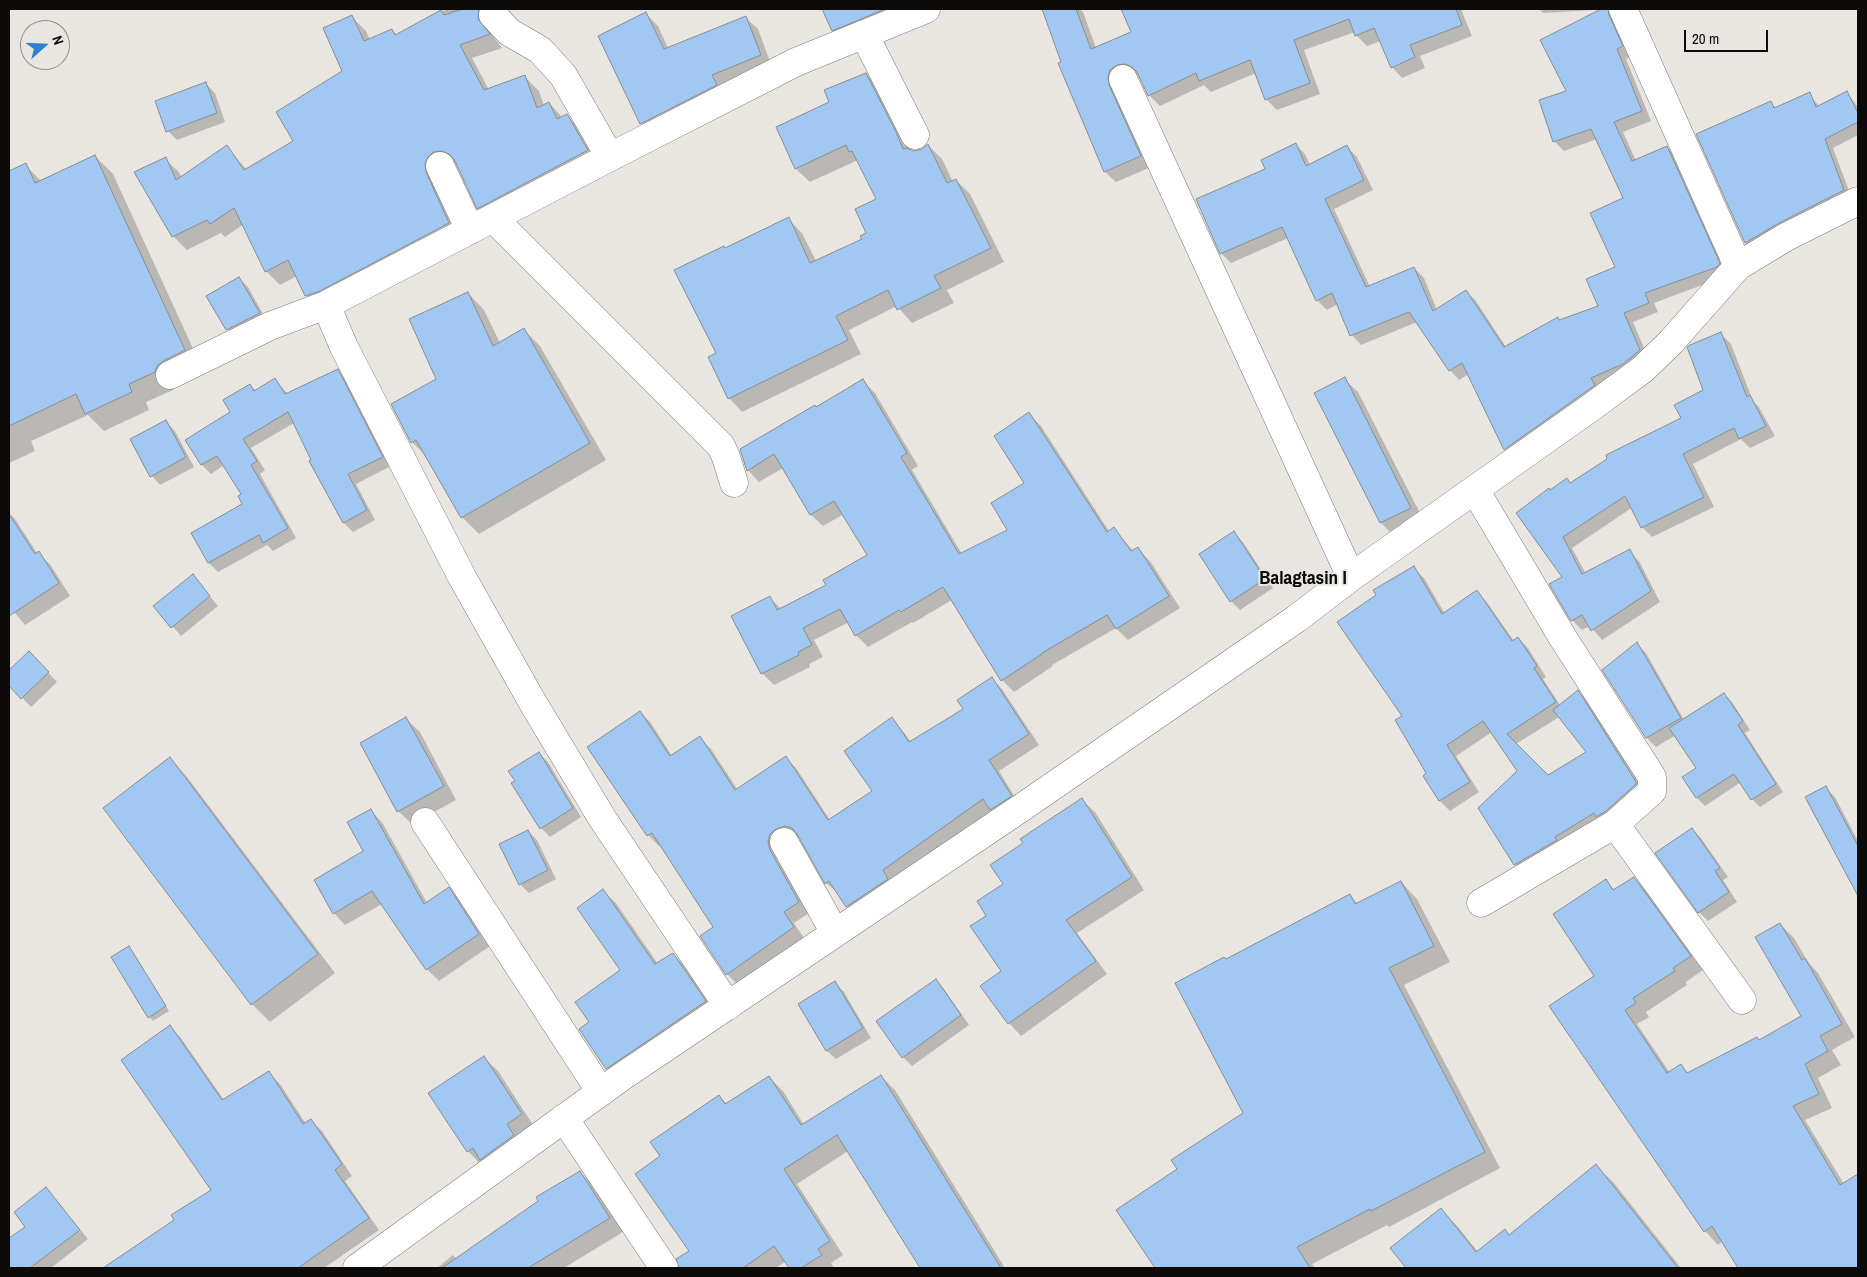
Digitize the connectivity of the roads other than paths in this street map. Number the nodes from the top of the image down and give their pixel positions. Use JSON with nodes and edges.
{"nodes":[{"id":1,"x":926,"y":9,"type":"edge"},
{"id":2,"x":1624,"y":9,"type":"edge"},
{"id":3,"x":493,"y":15,"type":"dead end"},
{"id":4,"x":864,"y":34,"type":"junction"},
{"id":5,"x":1123,"y":79,"type":"dead end"},
{"id":6,"x":914,"y":135,"type":"dead end"},
{"id":7,"x":610,"y":157,"type":"junction"},
{"id":8,"x":440,"y":166,"type":"dead end"},
{"id":9,"x":1858,"y":201,"type":"edge"},
{"id":10,"x":481,"y":224,"type":"junction"},
{"id":11,"x":1738,"y":266,"type":"junction"},
{"id":12,"x":326,"y":305,"type":"junction"},
{"id":13,"x":170,"y":375,"type":"dead end"},
{"id":14,"x":734,"y":483,"type":"dead end"},
{"id":15,"x":1475,"y":490,"type":"junction"},
{"id":16,"x":1351,"y":577,"type":"junction"},
{"id":17,"x":426,"y":822,"type":"dead end"},
{"id":18,"x":1615,"y":824,"type":"junction"},
{"id":19,"x":784,"y":842,"type":"dead end"},
{"id":20,"x":1481,"y":903,"type":"dead end"},
{"id":21,"x":835,"y":933,"type":"junction"},
{"id":22,"x":1742,"y":1000,"type":"dead end"},
{"id":23,"x":728,"y":1006,"type":"junction"},
{"id":24,"x":601,"y":1092,"type":"junction"},
{"id":25,"x":564,"y":1118,"type":"junction"},
{"id":26,"x":357,"y":1268,"type":"edge"},
{"id":27,"x":664,"y":1268,"type":"edge"}],
"edges":[{"from":1,"to":4,"type":"street"},
{"from":2,"to":11,"type":"street"},
{"from":3,"to":7,"type":"street"},
{"from":4,"to":6,"type":"street"},
{"from":4,"to":7,"type":"street"},
{"from":5,"to":16,"type":"street"},
{"from":7,"to":10,"type":"street"},
{"from":8,"to":10,"type":"street"},
{"from":9,"to":11,"type":"street"},
{"from":10,"to":12,"type":"street"},
{"from":10,"to":14,"type":"street"},
{"from":11,"to":15,"type":"street"},
{"from":12,"to":13,"type":"street"},
{"from":12,"to":23,"type":"street"},
{"from":15,"to":16,"type":"street"},
{"from":15,"to":18,"type":"street"},
{"from":16,"to":21,"type":"street"},
{"from":17,"to":24,"type":"street"},
{"from":18,"to":20,"type":"street"},
{"from":18,"to":22,"type":"street"},
{"from":19,"to":21,"type":"street"},
{"from":21,"to":23,"type":"street"},
{"from":23,"to":24,"type":"street"},
{"from":24,"to":25,"type":"street"},
{"from":25,"to":26,"type":"street"},
{"from":25,"to":27,"type":"street"}]}
